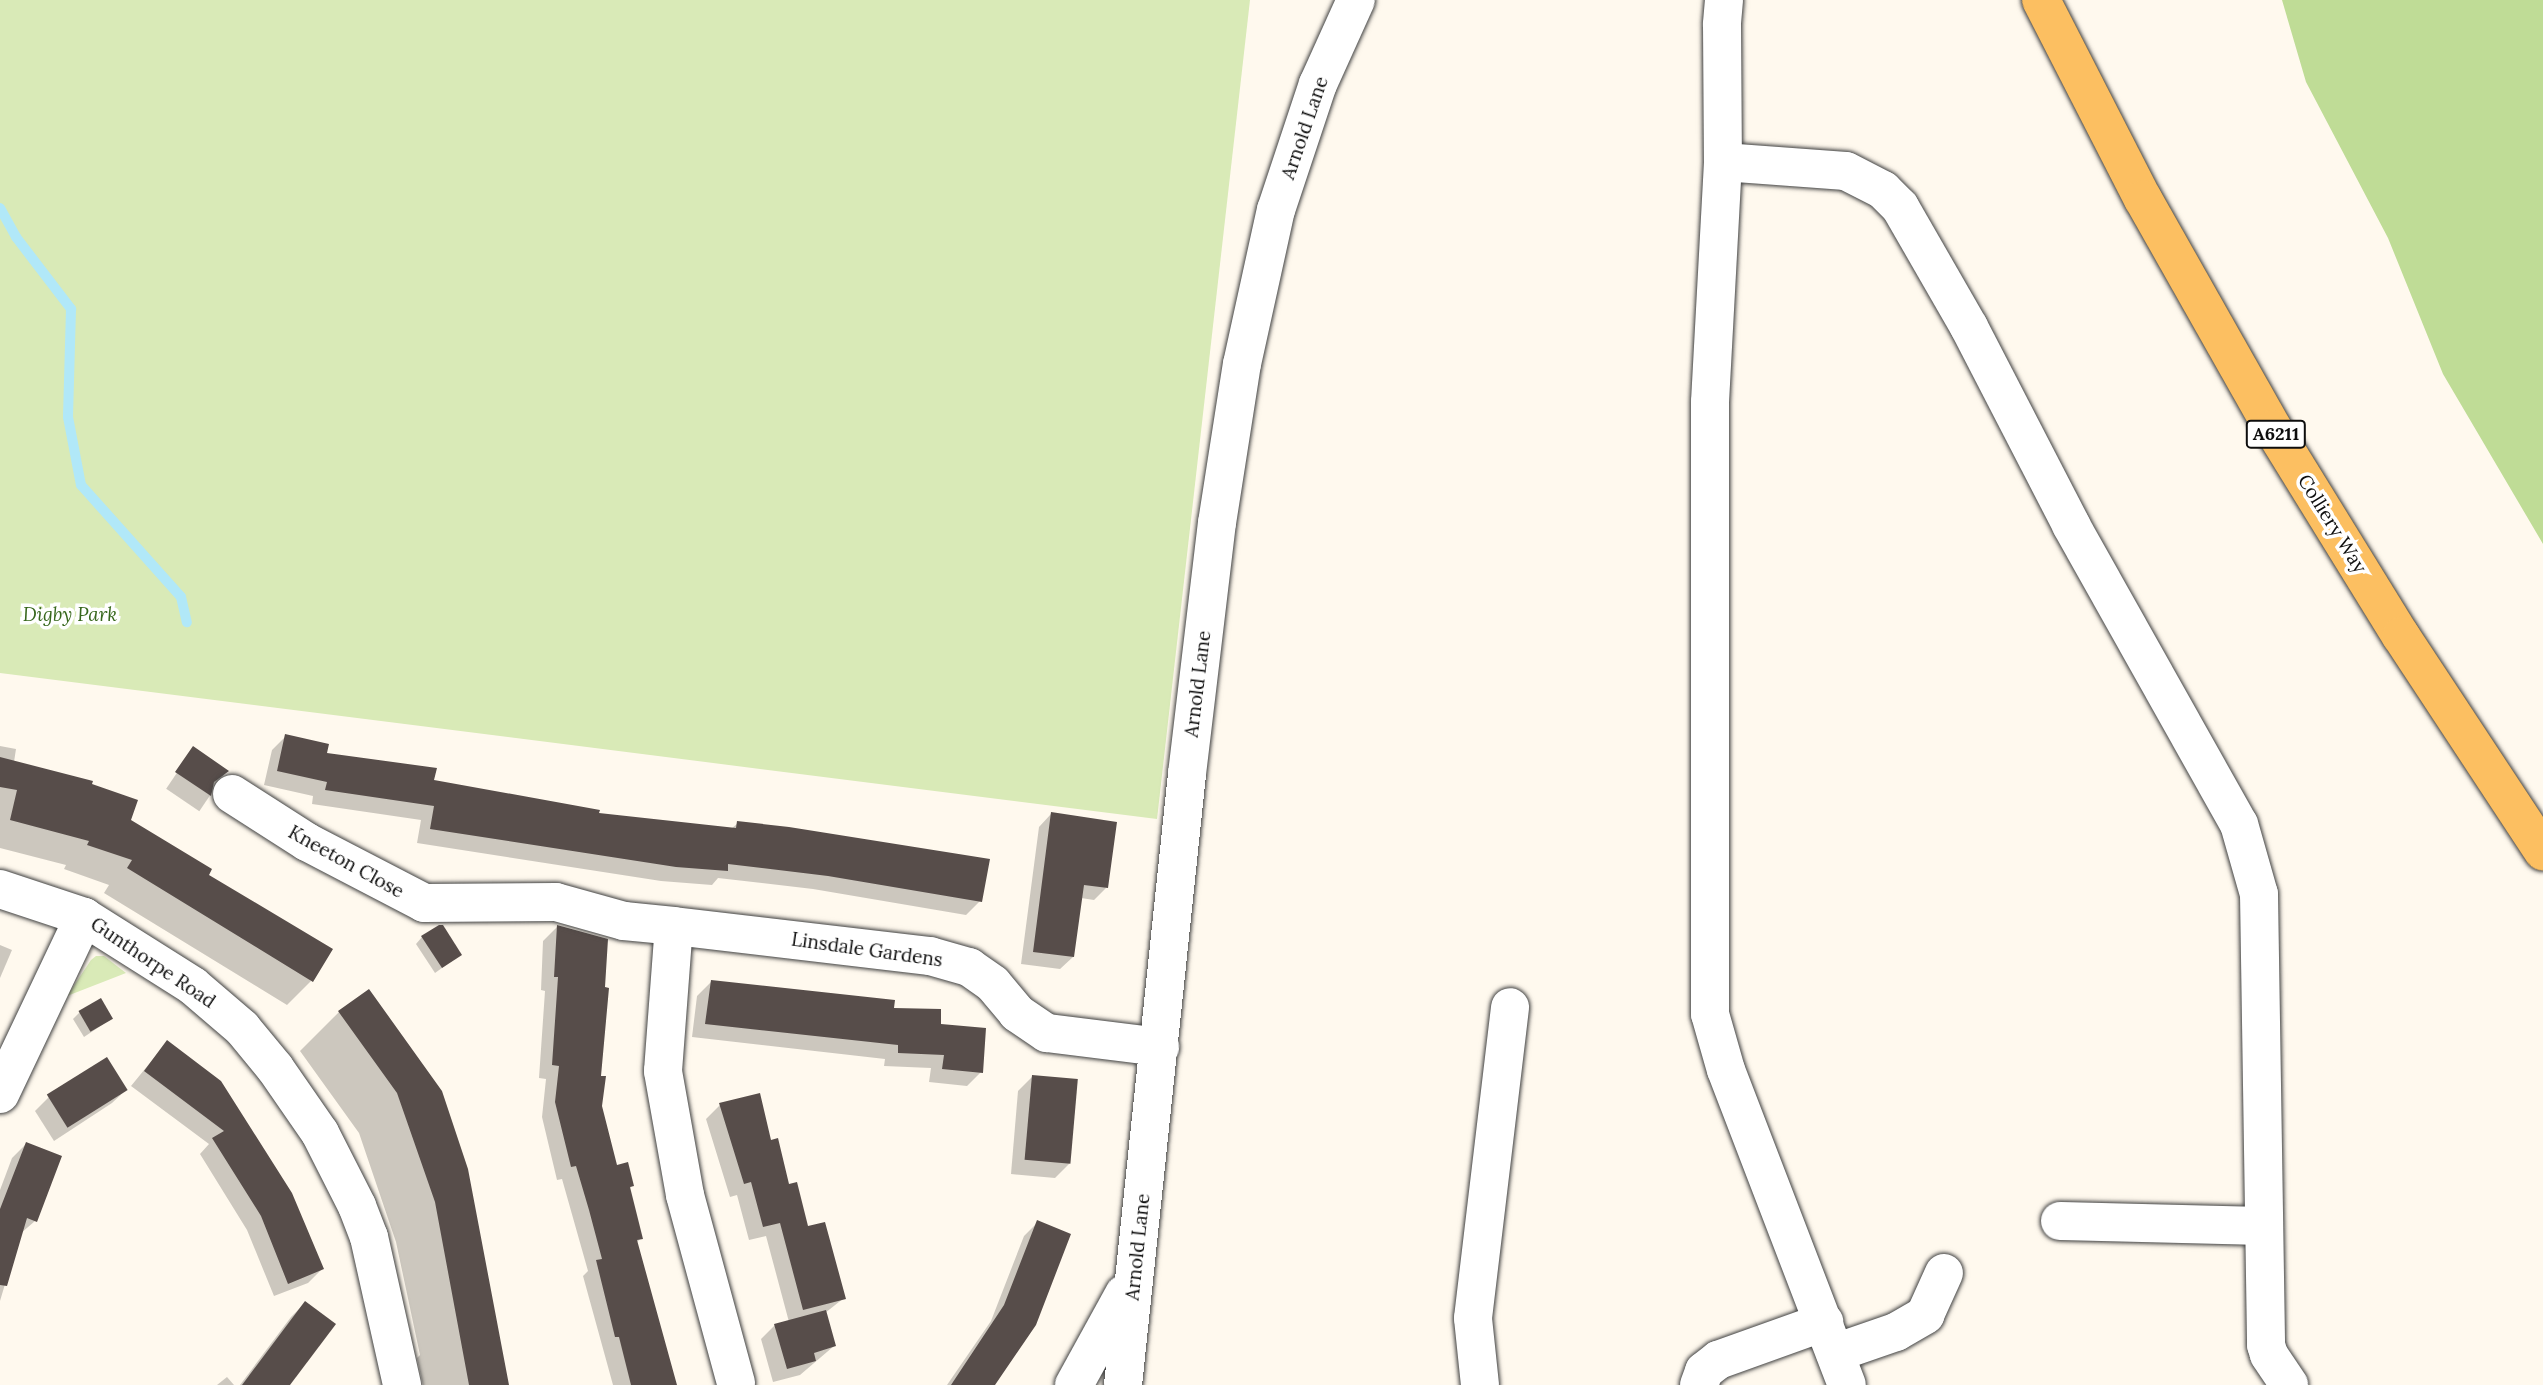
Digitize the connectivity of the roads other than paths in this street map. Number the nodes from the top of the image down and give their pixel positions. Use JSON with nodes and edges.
{"nodes":[{"id":1,"x":1356,"y":0,"type":"edge"},
{"id":2,"x":1724,"y":0,"type":"edge"},
{"id":3,"x":2041,"y":0,"type":"edge"},
{"id":4,"x":1723,"y":162,"type":"junction"},
{"id":5,"x":232,"y":794,"type":"dead end"},
{"id":6,"x":2543,"y":851,"type":"edge"},
{"id":7,"x":0,"y":889,"type":"edge"},
{"id":8,"x":593,"y":911,"type":"joint"},
{"id":9,"x":84,"y":916,"type":"junction"},
{"id":10,"x":674,"y":926,"type":"junction"},
{"id":11,"x":1510,"y":1007,"type":"dead end"},
{"id":12,"x":1160,"y":1047,"type":"junction"},
{"id":13,"x":0,"y":1094,"type":"edge"},
{"id":14,"x":2060,"y":1221,"type":"dead end"},
{"id":15,"x":2264,"y":1226,"type":"junction"},
{"id":16,"x":1135,"y":1273,"type":"junction"},
{"id":17,"x":1944,"y":1273,"type":"dead end"},
{"id":18,"x":1835,"y":1353,"type":"edge"},
{"id":19,"x":736,"y":1383,"type":"dead end"},
{"id":20,"x":402,"y":1385,"type":"edge"},
{"id":21,"x":1074,"y":1385,"type":"edge"},
{"id":22,"x":1123,"y":1385,"type":"edge"},
{"id":23,"x":1480,"y":1385,"type":"edge"},
{"id":24,"x":1699,"y":1385,"type":"edge"},
{"id":25,"x":2289,"y":1385,"type":"edge"}],
"edges":[{"from":1,"to":12,"type":"street","name":"Arnold Lane"},
{"from":2,"to":4,"type":"street"},
{"from":3,"to":6,"type":"main road","name":"Colliery Way","number":"A6211"},
{"from":4,"to":15,"type":"street"},
{"from":4,"to":18,"type":"street"},
{"from":5,"to":8,"type":"street","name":"Kneeton Close"},
{"from":7,"to":9,"type":"street","name":"Gunthorpe Road"},
{"from":8,"to":10,"type":"street","name":"Linsdale Gardens"},
{"from":9,"to":13,"type":"street"},
{"from":9,"to":20,"type":"street","name":"Gunthorpe Road"},
{"from":10,"to":12,"type":"street","name":"Linsdale Gardens"},
{"from":10,"to":19,"type":"street"},
{"from":11,"to":23,"type":"street"},
{"from":12,"to":16,"type":"street","name":"Arnold Lane"},
{"from":14,"to":15,"type":"street"},
{"from":15,"to":25,"type":"street"},
{"from":16,"to":21,"type":"street"},
{"from":16,"to":22,"type":"street","name":"Arnold Lane"},
{"from":17,"to":18,"type":"street"},
{"from":18,"to":24,"type":"street"}]}
